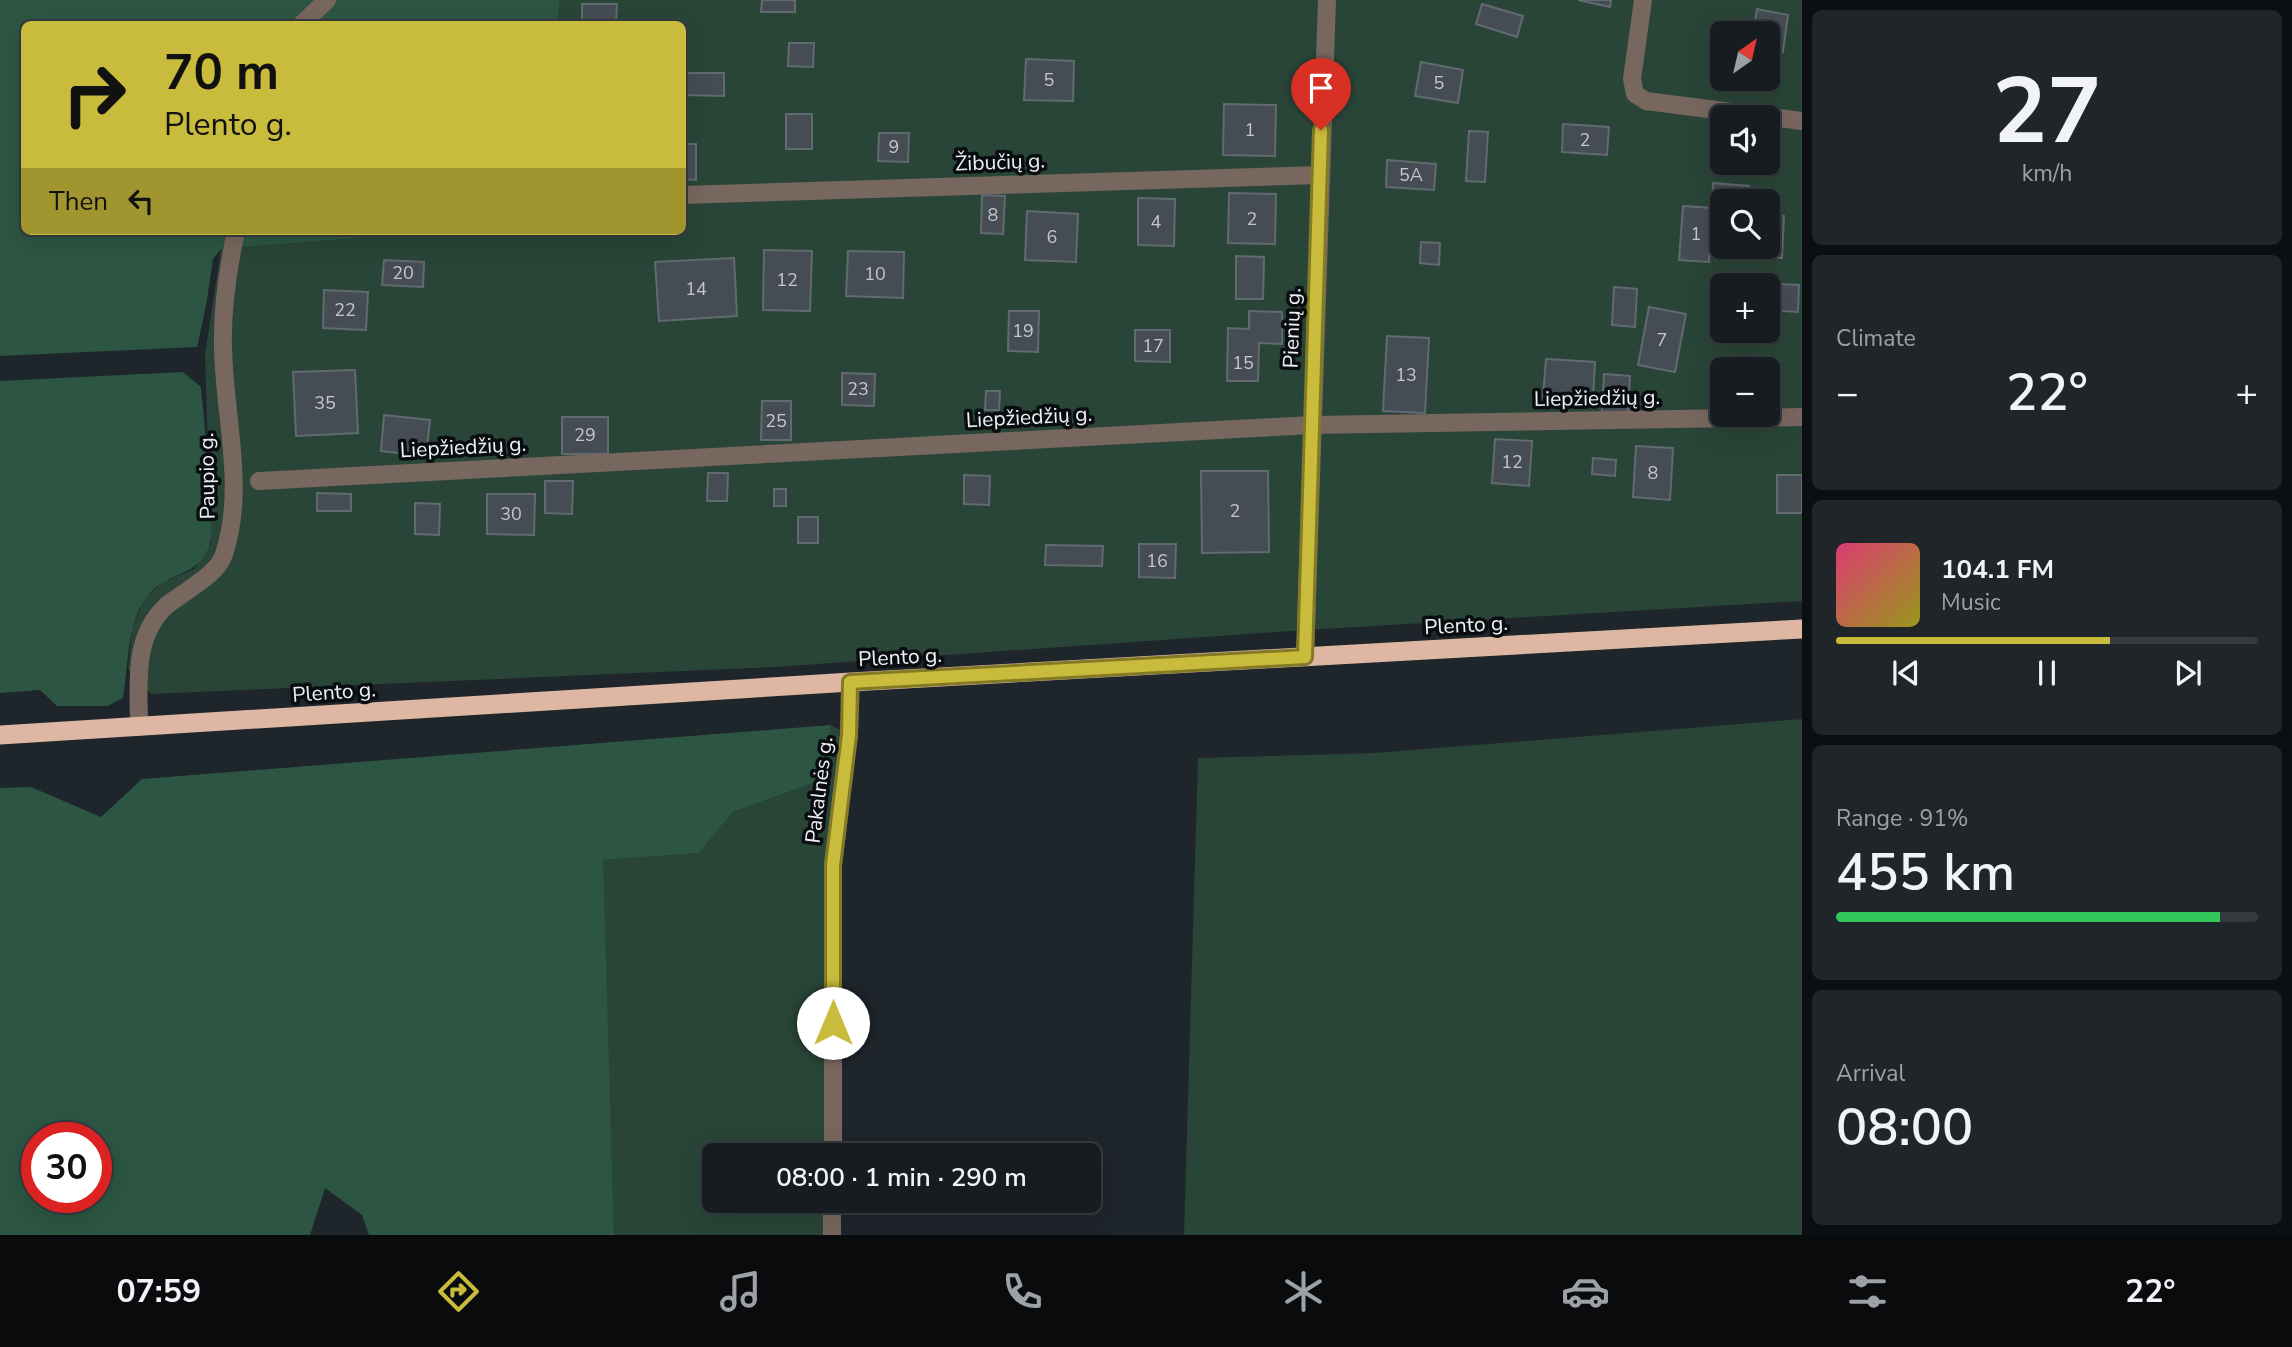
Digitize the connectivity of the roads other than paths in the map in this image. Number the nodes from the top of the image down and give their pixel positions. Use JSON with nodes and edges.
{"nodes":[{"id":1,"x":327,"y":0,"type":"edge"},
{"id":2,"x":1643,"y":0,"type":"edge"},
{"id":3,"x":1328,"y":1,"type":"edge"},
{"id":4,"x":305,"y":21,"type":"edge"},
{"id":5,"x":1802,"y":121,"type":"edge"},
{"id":6,"x":1320,"y":175,"type":"junction"},
{"id":7,"x":686,"y":195,"type":"edge"},
{"id":8,"x":235,"y":235,"type":"edge"},
{"id":9,"x":1802,"y":417,"type":"edge"},
{"id":10,"x":1312,"y":425,"type":"junction"},
{"id":11,"x":260,"y":481,"type":"dead end"},
{"id":12,"x":1802,"y":629,"type":"edge"},
{"id":13,"x":1305,"y":657,"type":"junction"},
{"id":14,"x":850,"y":682,"type":"junction"},
{"id":15,"x":139,"y":727,"type":"junction"},
{"id":16,"x":0,"y":735,"type":"edge"},
{"id":17,"x":832,"y":1143,"type":"edge"},
{"id":18,"x":832,"y":1213,"type":"edge"},
{"id":19,"x":832,"y":1235,"type":"edge"}],
"edges":[{"from":1,"to":4,"type":"street"},
{"from":2,"to":5,"type":"street"},
{"from":3,"to":6,"type":"street","name":"Pienių g."},
{"from":6,"to":7,"type":"street","name":"Žibučių g."},
{"from":6,"to":10,"type":"street","name":"Pienių g."},
{"from":8,"to":15,"type":"street","name":"Paupio g."},
{"from":9,"to":10,"type":"street","name":"Liepžiedžių g."},
{"from":10,"to":11,"type":"street","name":"Liepžiedžių g."},
{"from":10,"to":13,"type":"street","name":"Pienių g."},
{"from":12,"to":13,"type":"highway","name":"Plento g."},
{"from":13,"to":14,"type":"highway","name":"Plento g."},
{"from":14,"to":15,"type":"highway","name":"Plento g."},
{"from":14,"to":17,"type":"street","name":"Pakalnės g."},
{"from":15,"to":16,"type":"highway","name":"Plento g."},
{"from":18,"to":19,"type":"street"}]}
